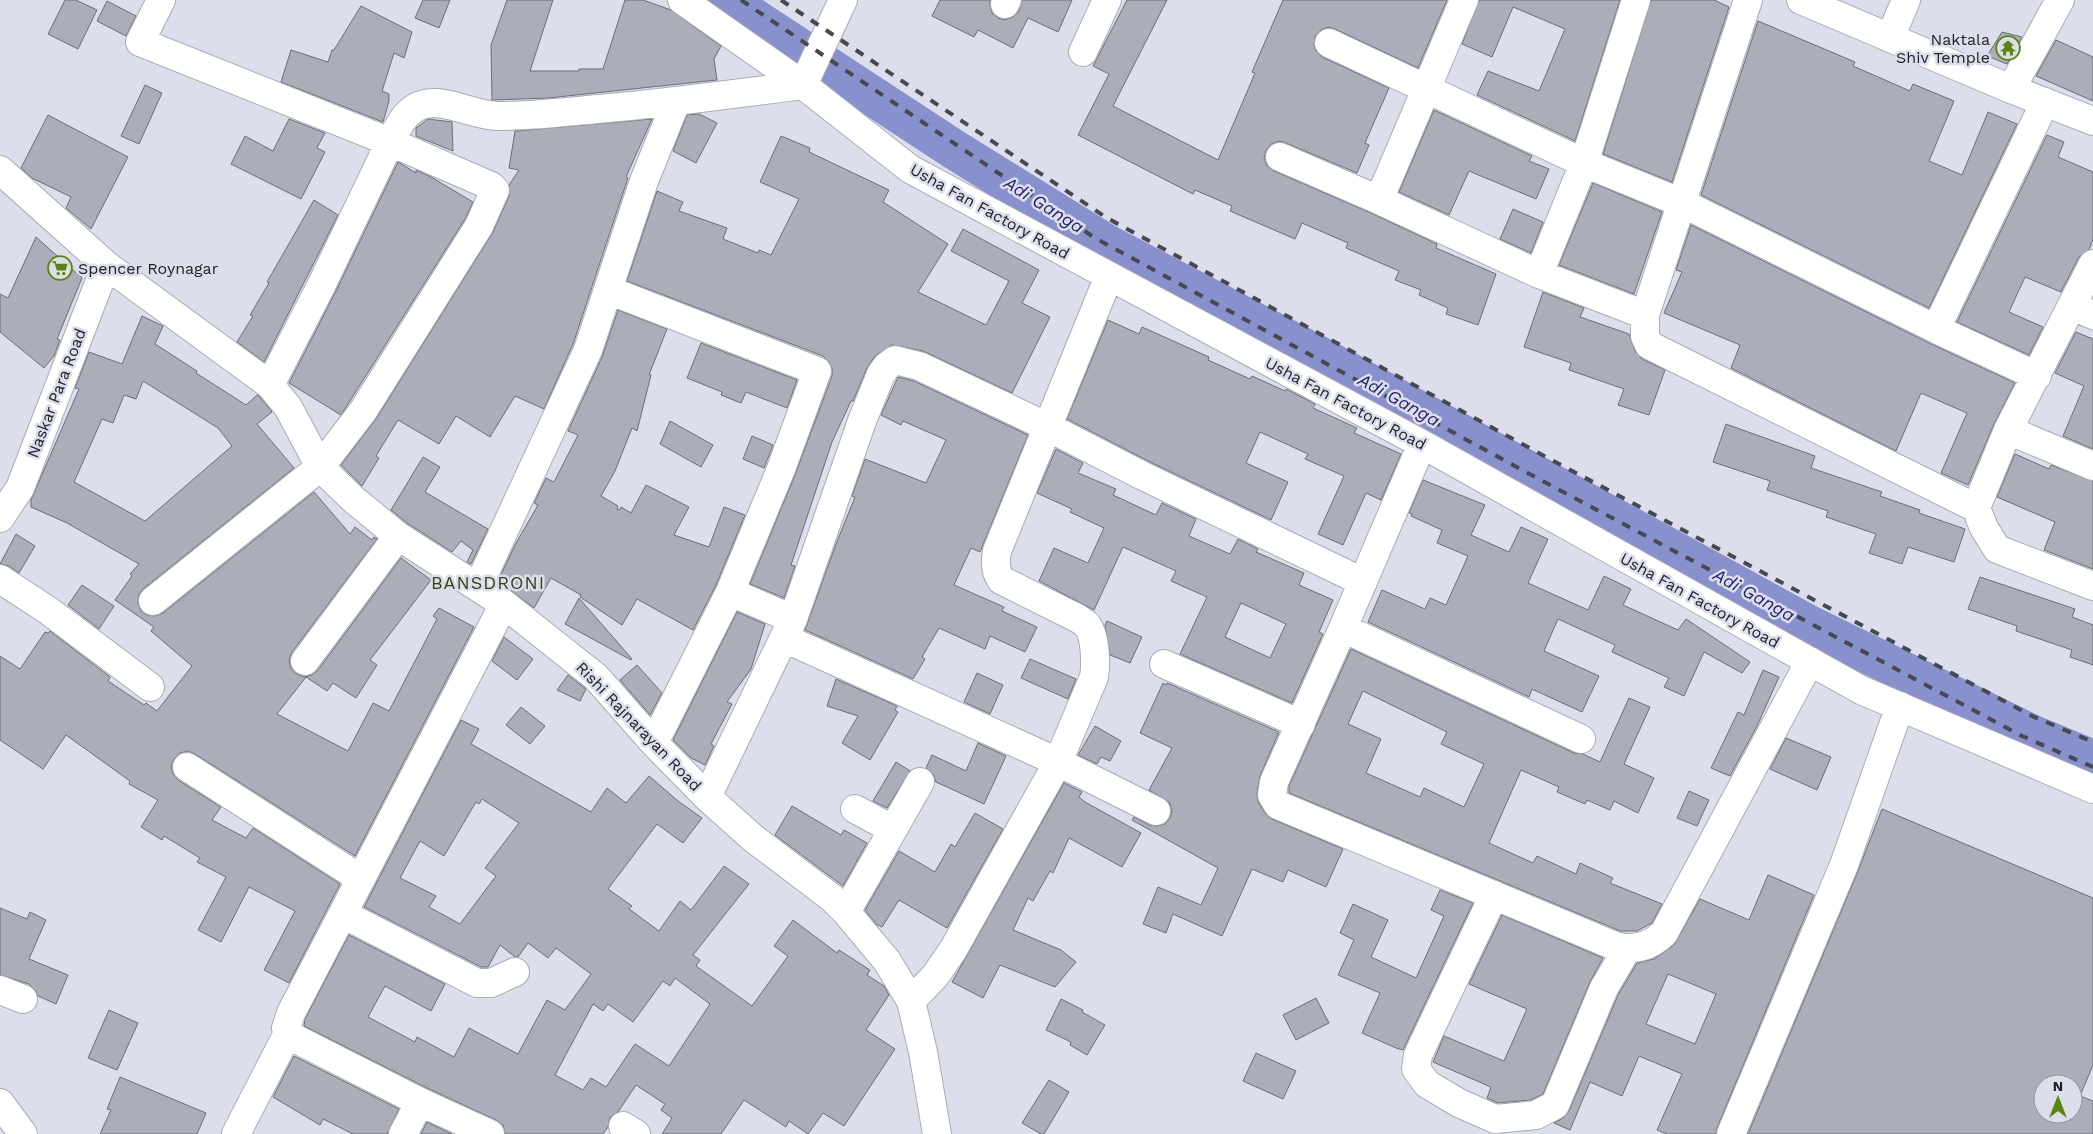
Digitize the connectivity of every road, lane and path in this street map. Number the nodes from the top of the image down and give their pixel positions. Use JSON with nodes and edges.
{"nodes":[{"id":1,"x":161,"y":0,"type":"edge"},
{"id":2,"x":682,"y":0,"type":"edge"},
{"id":3,"x":844,"y":0,"type":"edge"},
{"id":4,"x":1107,"y":0,"type":"edge"},
{"id":5,"x":1464,"y":0,"type":"edge"},
{"id":6,"x":1636,"y":0,"type":"edge"},
{"id":7,"x":1748,"y":0,"type":"edge"},
{"id":8,"x":1801,"y":0,"type":"edge"},
{"id":9,"x":1906,"y":0,"type":"edge"},
{"id":10,"x":2060,"y":0,"type":"edge"},
{"id":11,"x":1890,"y":38,"type":"junction"},
{"id":12,"x":1329,"y":43,"type":"dead end"},
{"id":13,"x":1083,"y":52,"type":"dead end"},
{"id":14,"x":803,"y":85,"type":"junction"},
{"id":15,"x":1426,"y":87,"type":"junction"},
{"id":16,"x":2011,"y":89,"type":"junction"},
{"id":17,"x":676,"y":102,"type":"junction"},
{"id":18,"x":2045,"y":102,"type":"junction"},
{"id":19,"x":2093,"y":121,"type":"edge"},
{"id":20,"x":390,"y":142,"type":"junction"},
{"id":21,"x":1280,"y":157,"type":"dead end"},
{"id":22,"x":1584,"y":163,"type":"junction"},
{"id":23,"x":0,"y":170,"type":"edge"},
{"id":24,"x":1378,"y":200,"type":"junction"},
{"id":25,"x":1682,"y":203,"type":"junction"},
{"id":26,"x":2093,"y":264,"type":"edge"},
{"id":27,"x":106,"y":265,"type":"junction"},
{"id":28,"x":1539,"y":274,"type":"junction"},
{"id":29,"x":1109,"y":276,"type":"junction"},
{"id":30,"x":608,"y":290,"type":"junction"},
{"id":31,"x":2082,"y":310,"type":"edge"},
{"id":32,"x":1645,"y":315,"type":"junction"},
{"id":33,"x":1936,"y":329,"type":"junction"},
{"id":34,"x":2037,"y":376,"type":"junction"},
{"id":35,"x":270,"y":385,"type":"junction"},
{"id":36,"x":1048,"y":427,"type":"junction"},
{"id":37,"x":2008,"y":430,"type":"junction"},
{"id":38,"x":1422,"y":444,"type":"junction"},
{"id":39,"x":2093,"y":466,"type":"edge"},
{"id":40,"x":320,"y":467,"type":"junction"},
{"id":41,"x":1976,"y":508,"type":"junction"},
{"id":42,"x":0,"y":518,"type":"edge"},
{"id":43,"x":398,"y":536,"type":"junction"},
{"id":44,"x":0,"y":579,"type":"edge"},
{"id":45,"x":1363,"y":582,"type":"junction"},
{"id":46,"x":2093,"y":586,"type":"edge"},
{"id":47,"x":478,"y":588,"type":"junction"},
{"id":48,"x":730,"y":592,"type":"junction"},
{"id":49,"x":153,"y":601,"type":"dead end"},
{"id":50,"x":504,"y":604,"type":"junction"},
{"id":51,"x":788,"y":628,"type":"junction"},
{"id":52,"x":1343,"y":628,"type":"junction"},
{"id":53,"x":305,"y":661,"type":"dead end"},
{"id":54,"x":1810,"y":661,"type":"junction"},
{"id":55,"x":1164,"y":664,"type":"dead end"},
{"id":56,"x":150,"y":687,"type":"dead end"},
{"id":57,"x":1900,"y":706,"type":"junction"},
{"id":58,"x":1300,"y":724,"type":"junction"},
{"id":59,"x":1581,"y":739,"type":"dead end"},
{"id":60,"x":654,"y":743,"type":"junction"},
{"id":61,"x":1058,"y":762,"type":"junction"},
{"id":62,"x":187,"y":767,"type":"dead end"},
{"id":63,"x":920,"y":782,"type":"dead end"},
{"id":64,"x":2093,"y":789,"type":"edge"},
{"id":65,"x":707,"y":797,"type":"junction"},
{"id":66,"x":855,"y":809,"type":"dead end"},
{"id":67,"x":1156,"y":811,"type":"dead end"},
{"id":68,"x":892,"y":829,"type":"junction"},
{"id":69,"x":361,"y":879,"type":"junction"},
{"id":70,"x":1494,"y":895,"type":"junction"},
{"id":71,"x":846,"y":912,"type":"junction"},
{"id":72,"x":343,"y":914,"type":"junction"},
{"id":73,"x":1627,"y":949,"type":"junction"},
{"id":74,"x":515,"y":972,"type":"dead end"},
{"id":75,"x":911,"y":1001,"type":"junction"},
{"id":76,"x":288,"y":1033,"type":"junction"},
{"id":77,"x":0,"y":1102,"type":"edge"},
{"id":78,"x":420,"y":1102,"type":"junction"},
{"id":79,"x":20,"y":1133,"type":"edge"},
{"id":80,"x":236,"y":1134,"type":"edge"},
{"id":81,"x":403,"y":1134,"type":"edge"},
{"id":82,"x":490,"y":1134,"type":"edge"},
{"id":83,"x":937,"y":1134,"type":"edge"},
{"id":84,"x":1731,"y":1134,"type":"edge"}],
"edges":[{"from":1,"to":20,"type":"street"},
{"from":2,"to":14,"type":"street","name":"Usha Fan Factory Road"},
{"from":3,"to":14,"type":"street"},
{"from":4,"to":13,"type":"street"},
{"from":5,"to":15,"type":"street"},
{"from":6,"to":22,"type":"street"},
{"from":7,"to":25,"type":"street"},
{"from":8,"to":11,"type":"street"},
{"from":9,"to":11,"type":"street"},
{"from":10,"to":16,"type":"street"},
{"from":11,"to":16,"type":"street"},
{"from":12,"to":15,"type":"street"},
{"from":14,"to":17,"type":"street"},
{"from":14,"to":29,"type":"street","name":"Usha Fan Factory Road"},
{"from":15,"to":22,"type":"street"},
{"from":15,"to":24,"type":"street"},
{"from":16,"to":18,"type":"street"},
{"from":17,"to":20,"type":"street"},
{"from":17,"to":30,"type":"street"},
{"from":18,"to":19,"type":"street"},
{"from":18,"to":33,"type":"street"},
{"from":20,"to":35,"type":"street"},
{"from":20,"to":40,"type":"street"},
{"from":21,"to":24,"type":"street"},
{"from":22,"to":25,"type":"street"},
{"from":22,"to":28,"type":"street"},
{"from":23,"to":27,"type":"street","name":"Rishi Rajnarayan Road"},
{"from":24,"to":28,"type":"street"},
{"from":25,"to":32,"type":"street"},
{"from":25,"to":33,"type":"street"},
{"from":26,"to":31,"type":"street"},
{"from":27,"to":35,"type":"street","name":"Rishi Rajnarayan Road"},
{"from":27,"to":42,"type":"street","name":"Naskar Para Road"},
{"from":28,"to":32,"type":"street"},
{"from":29,"to":36,"type":"street"},
{"from":29,"to":38,"type":"street","name":"Usha Fan Factory Road"},
{"from":30,"to":47,"type":"street"},
{"from":30,"to":48,"type":"street"},
{"from":31,"to":34,"type":"street"},
{"from":32,"to":41,"type":"street"},
{"from":33,"to":34,"type":"street"},
{"from":34,"to":37,"type":"street"},
{"from":35,"to":40,"type":"street","name":"Rishi Rajnarayan Road"},
{"from":36,"to":45,"type":"street"},
{"from":36,"to":51,"type":"street"},
{"from":36,"to":61,"type":"street"},
{"from":37,"to":39,"type":"street"},
{"from":37,"to":41,"type":"street"},
{"from":38,"to":45,"type":"street"},
{"from":38,"to":54,"type":"street","name":"Usha Fan Factory Road"},
{"from":40,"to":43,"type":"street","name":"Rishi Rajnarayan Road"},
{"from":40,"to":49,"type":"street"},
{"from":41,"to":46,"type":"street"},
{"from":43,"to":47,"type":"street","name":"Rishi Rajnarayan Road"},
{"from":43,"to":53,"type":"street"},
{"from":44,"to":56,"type":"street"},
{"from":45,"to":52,"type":"street"},
{"from":47,"to":50,"type":"street","name":"Rishi Rajnarayan Road"},
{"from":48,"to":51,"type":"street"},
{"from":48,"to":60,"type":"street"},
{"from":50,"to":60,"type":"street","name":"Rishi Rajnarayan Road"},
{"from":50,"to":69,"type":"street"},
{"from":51,"to":61,"type":"street"},
{"from":51,"to":65,"type":"street"},
{"from":52,"to":58,"type":"street"},
{"from":52,"to":59,"type":"street"},
{"from":54,"to":57,"type":"street","name":"Usha Fan Factory Road"},
{"from":54,"to":73,"type":"street"},
{"from":55,"to":58,"type":"street"},
{"from":57,"to":64,"type":"street","name":"Usha Fan Factory Road"},
{"from":57,"to":84,"type":"street"},
{"from":58,"to":70,"type":"street"},
{"from":60,"to":65,"type":"street","name":"Rishi Rajnarayan Road"},
{"from":61,"to":67,"type":"street"},
{"from":61,"to":75,"type":"street"},
{"from":62,"to":69,"type":"street"},
{"from":63,"to":68,"type":"street"},
{"from":65,"to":71,"type":"street","name":"Rishi Rajnarayan Road"},
{"from":66,"to":68,"type":"street"},
{"from":68,"to":71,"type":"street"},
{"from":69,"to":72,"type":"street"},
{"from":70,"to":73,"type":"street"},
{"from":70,"to":73,"type":"street"},
{"from":71,"to":75,"type":"street","name":"Rishi Rajnarayan Road"},
{"from":72,"to":74,"type":"street"},
{"from":72,"to":76,"type":"street"},
{"from":75,"to":83,"type":"street","name":"Rishi Rajnarayan Road"},
{"from":76,"to":78,"type":"street"},
{"from":76,"to":80,"type":"street"},
{"from":77,"to":79,"type":"street"},
{"from":78,"to":81,"type":"street"},
{"from":78,"to":82,"type":"street"}]}
